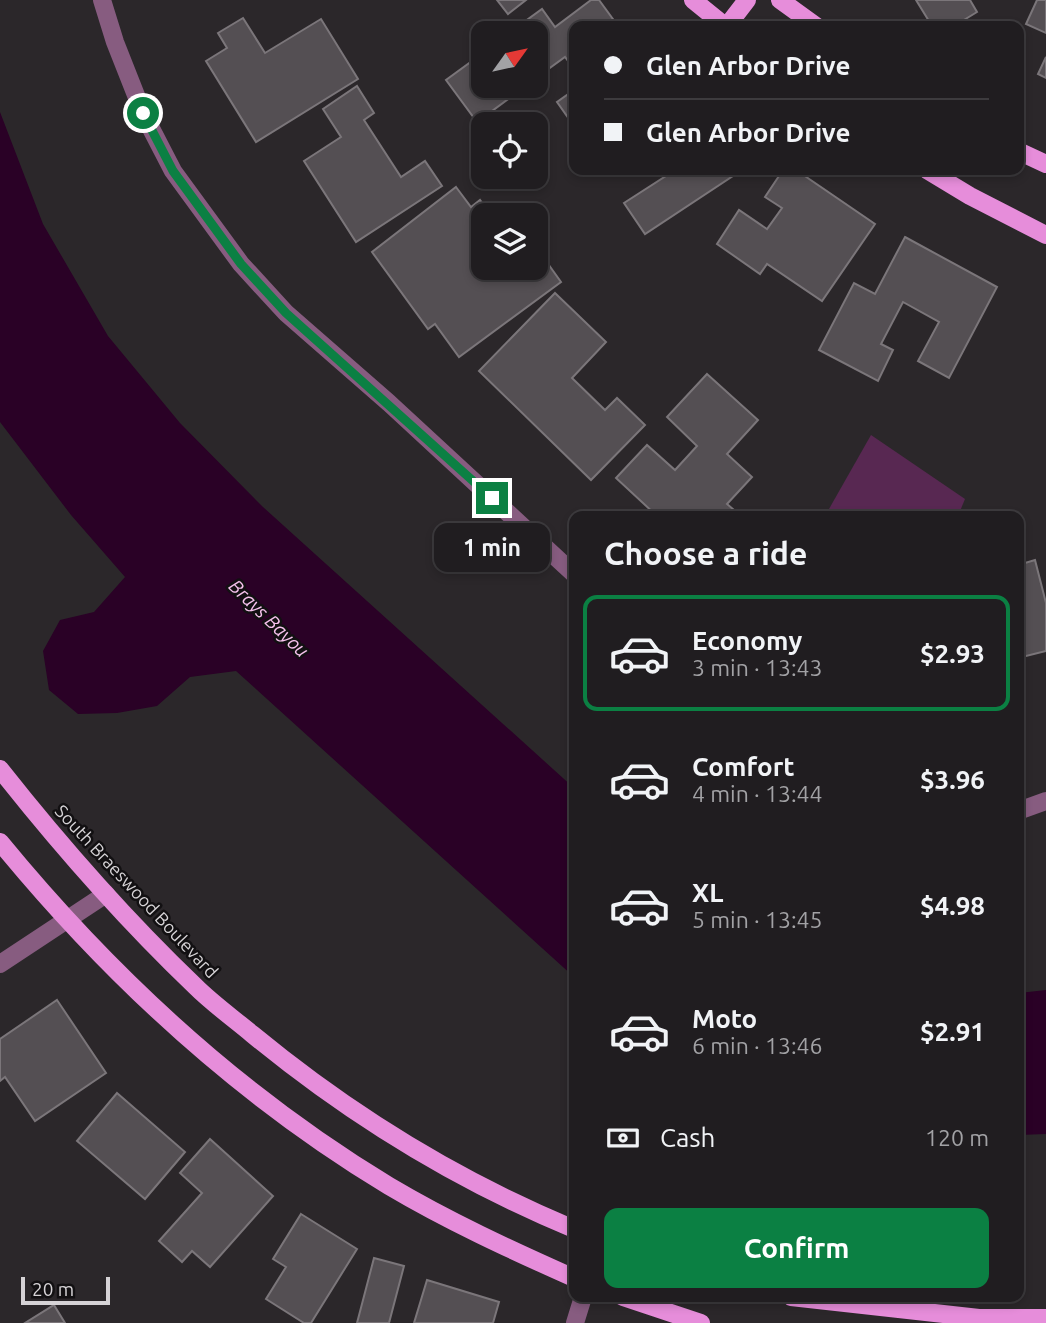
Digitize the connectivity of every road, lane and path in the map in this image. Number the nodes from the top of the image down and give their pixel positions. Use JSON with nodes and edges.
{"nodes":[{"id":1,"x":102,"y":0,"type":"edge"},
{"id":2,"x":692,"y":0,"type":"edge"},
{"id":3,"x":747,"y":0,"type":"edge"},
{"id":4,"x":780,"y":0,"type":"edge"},
{"id":5,"x":719,"y":21,"type":"edge"},
{"id":6,"x":730,"y":21,"type":"edge"},
{"id":7,"x":809,"y":21,"type":"edge"},
{"id":8,"x":1024,"y":154,"type":"edge"},
{"id":9,"x":1046,"y":164,"type":"edge"},
{"id":10,"x":935,"y":175,"type":"edge"},
{"id":11,"x":1046,"y":235,"type":"edge"},
{"id":12,"x":569,"y":569,"type":"edge"},
{"id":13,"x":0,"y":769,"type":"edge"},
{"id":14,"x":1046,"y":801,"type":"edge"},
{"id":15,"x":1024,"y":809,"type":"edge"},
{"id":16,"x":0,"y":842,"type":"edge"},
{"id":17,"x":106,"y":894,"type":"junction"},
{"id":18,"x":69,"y":920,"type":"junction"},
{"id":19,"x":0,"y":964,"type":"edge"},
{"id":20,"x":569,"y":1227,"type":"edge"},
{"id":21,"x":569,"y":1276,"type":"edge"},
{"id":22,"x":581,"y":1302,"type":"edge"},
{"id":23,"x":638,"y":1302,"type":"edge"},
{"id":24,"x":831,"y":1302,"type":"edge"},
{"id":25,"x":1046,"y":1318,"type":"edge"},
{"id":26,"x":988,"y":1321,"type":"edge"},
{"id":27,"x":575,"y":1323,"type":"edge"},
{"id":28,"x":701,"y":1323,"type":"edge"}],
"edges":[{"from":1,"to":12,"type":"street"},
{"from":2,"to":5,"type":"main road"},
{"from":3,"to":6,"type":"main road"},
{"from":4,"to":7,"type":"main road"},
{"from":8,"to":9,"type":"main road"},
{"from":10,"to":11,"type":"main road"},
{"from":13,"to":17,"type":"main road","name":"South Braeswood Boulevard"},
{"from":14,"to":15,"type":"street"},
{"from":16,"to":18,"type":"main road"},
{"from":17,"to":18,"type":"street"},
{"from":17,"to":20,"type":"main road","name":"South Braeswood Boulevard"},
{"from":18,"to":19,"type":"street"},
{"from":18,"to":21,"type":"main road"},
{"from":22,"to":27,"type":"street"},
{"from":23,"to":28,"type":"main road"},
{"from":24,"to":26,"type":"main road"},
{"from":25,"to":26,"type":"main road"}]}
